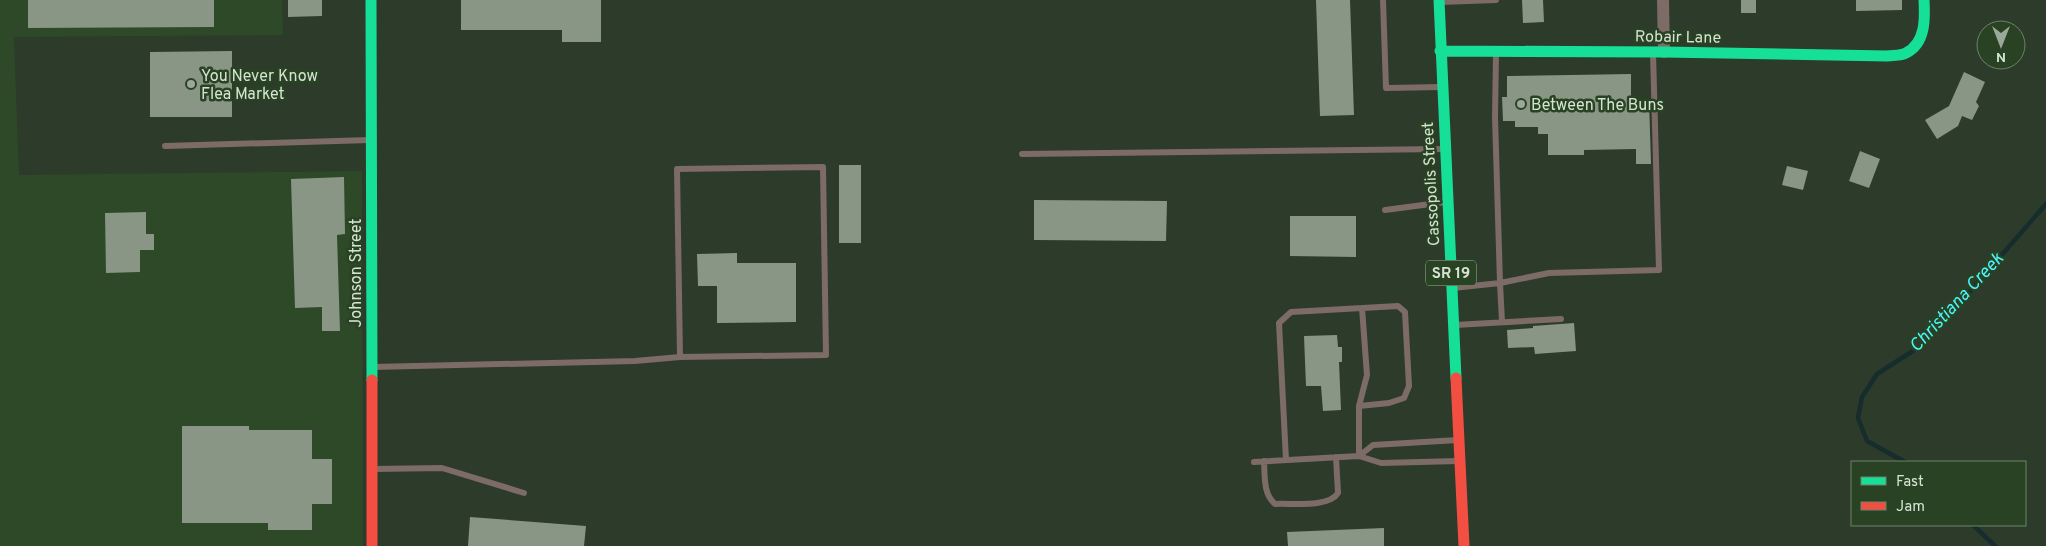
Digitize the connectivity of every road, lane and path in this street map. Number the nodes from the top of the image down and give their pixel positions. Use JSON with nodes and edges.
{"nodes":[{"id":1,"x":371,"y":0,"type":"edge"},
{"id":2,"x":1383,"y":0,"type":"edge"},
{"id":3,"x":1496,"y":0,"type":"edge"},
{"id":4,"x":1663,"y":0,"type":"edge"},
{"id":5,"x":1924,"y":0,"type":"edge"},
{"id":6,"x":1439,"y":1,"type":"edge"},
{"id":7,"x":1440,"y":51,"type":"junction"},
{"id":8,"x":1496,"y":51,"type":"junction"},
{"id":9,"x":1659,"y":52,"type":"junction"},
{"id":10,"x":1442,"y":87,"type":"junction"},
{"id":11,"x":372,"y":140,"type":"junction"},
{"id":12,"x":165,"y":146,"type":"dead end"},
{"id":13,"x":1445,"y":149,"type":"junction"},
{"id":14,"x":1022,"y":154,"type":"dead end"},
{"id":15,"x":1448,"y":202,"type":"junction"},
{"id":16,"x":1385,"y":210,"type":"dead end"},
{"id":17,"x":1500,"y":283,"type":"junction"},
{"id":18,"x":1452,"y":288,"type":"junction"},
{"id":19,"x":1362,"y":308,"type":"junction"},
{"id":20,"x":1561,"y":319,"type":"dead end"},
{"id":21,"x":1502,"y":322,"type":"junction"},
{"id":22,"x":1454,"y":325,"type":"junction"},
{"id":23,"x":680,"y":357,"type":"junction"},
{"id":24,"x":372,"y":367,"type":"junction"},
{"id":25,"x":1359,"y":406,"type":"junction"},
{"id":26,"x":1459,"y":440,"type":"junction"},
{"id":27,"x":1358,"y":456,"type":"junction"},
{"id":28,"x":1336,"y":458,"type":"junction"},
{"id":29,"x":1286,"y":460,"type":"junction"},
{"id":30,"x":1264,"y":461,"type":"junction"},
{"id":31,"x":1460,"y":461,"type":"junction"},
{"id":32,"x":1254,"y":462,"type":"dead end"},
{"id":33,"x":372,"y":470,"type":"junction"},
{"id":34,"x":524,"y":493,"type":"dead end"},
{"id":35,"x":372,"y":546,"type":"edge"},
{"id":36,"x":1464,"y":546,"type":"edge"}],
"edges":[{"from":1,"to":11,"type":"street","name":"Johnson Street"},
{"from":2,"to":10,"type":"lane"},
{"from":3,"to":6,"type":"lane"},
{"from":4,"to":9,"type":"street"},
{"from":5,"to":9,"type":"street","name":"Robair Lane"},
{"from":6,"to":7,"type":"street","name":"Cassopolis Street","number":"SR 19"},
{"from":7,"to":8,"type":"street","name":"Robair Lane"},
{"from":7,"to":10,"type":"street","name":"Cassopolis Street","number":"SR 19"},
{"from":8,"to":9,"type":"street","name":"Robair Lane"},
{"from":8,"to":17,"type":"lane"},
{"from":9,"to":17,"type":"lane"},
{"from":10,"to":13,"type":"street","name":"Cassopolis Street","number":"SR 19"},
{"from":11,"to":12,"type":"lane"},
{"from":11,"to":24,"type":"street","name":"Johnson Street"},
{"from":13,"to":14,"type":"lane"},
{"from":13,"to":15,"type":"street","name":"Cassopolis Street","number":"SR 19"},
{"from":15,"to":16,"type":"lane"},
{"from":15,"to":18,"type":"street","name":"Cassopolis Street","number":"SR 19"},
{"from":17,"to":18,"type":"lane"},
{"from":17,"to":21,"type":"lane"},
{"from":18,"to":22,"type":"street","name":"Cassopolis Street","number":"SR 19"},
{"from":19,"to":25,"type":"lane"},
{"from":19,"to":25,"type":"lane"},
{"from":19,"to":29,"type":"lane"},
{"from":20,"to":21,"type":"lane"},
{"from":21,"to":22,"type":"lane"},
{"from":22,"to":26,"type":"street","name":"Cassopolis Street","number":"SR 19"},
{"from":23,"to":23,"type":"lane"},
{"from":23,"to":24,"type":"lane"},
{"from":24,"to":33,"type":"street","name":"Johnson Street"},
{"from":25,"to":27,"type":"lane"},
{"from":26,"to":27,"type":"lane"},
{"from":26,"to":31,"type":"street","name":"Cassopolis Street","number":"SR 19"},
{"from":27,"to":28,"type":"lane"},
{"from":27,"to":31,"type":"lane"},
{"from":28,"to":29,"type":"lane"},
{"from":28,"to":30,"type":"lane"},
{"from":29,"to":30,"type":"lane"},
{"from":30,"to":32,"type":"lane"},
{"from":31,"to":36,"type":"street","name":"Cassopolis Street","number":"SR 19"},
{"from":33,"to":34,"type":"lane"},
{"from":33,"to":35,"type":"street","name":"Johnson Street"}]}
